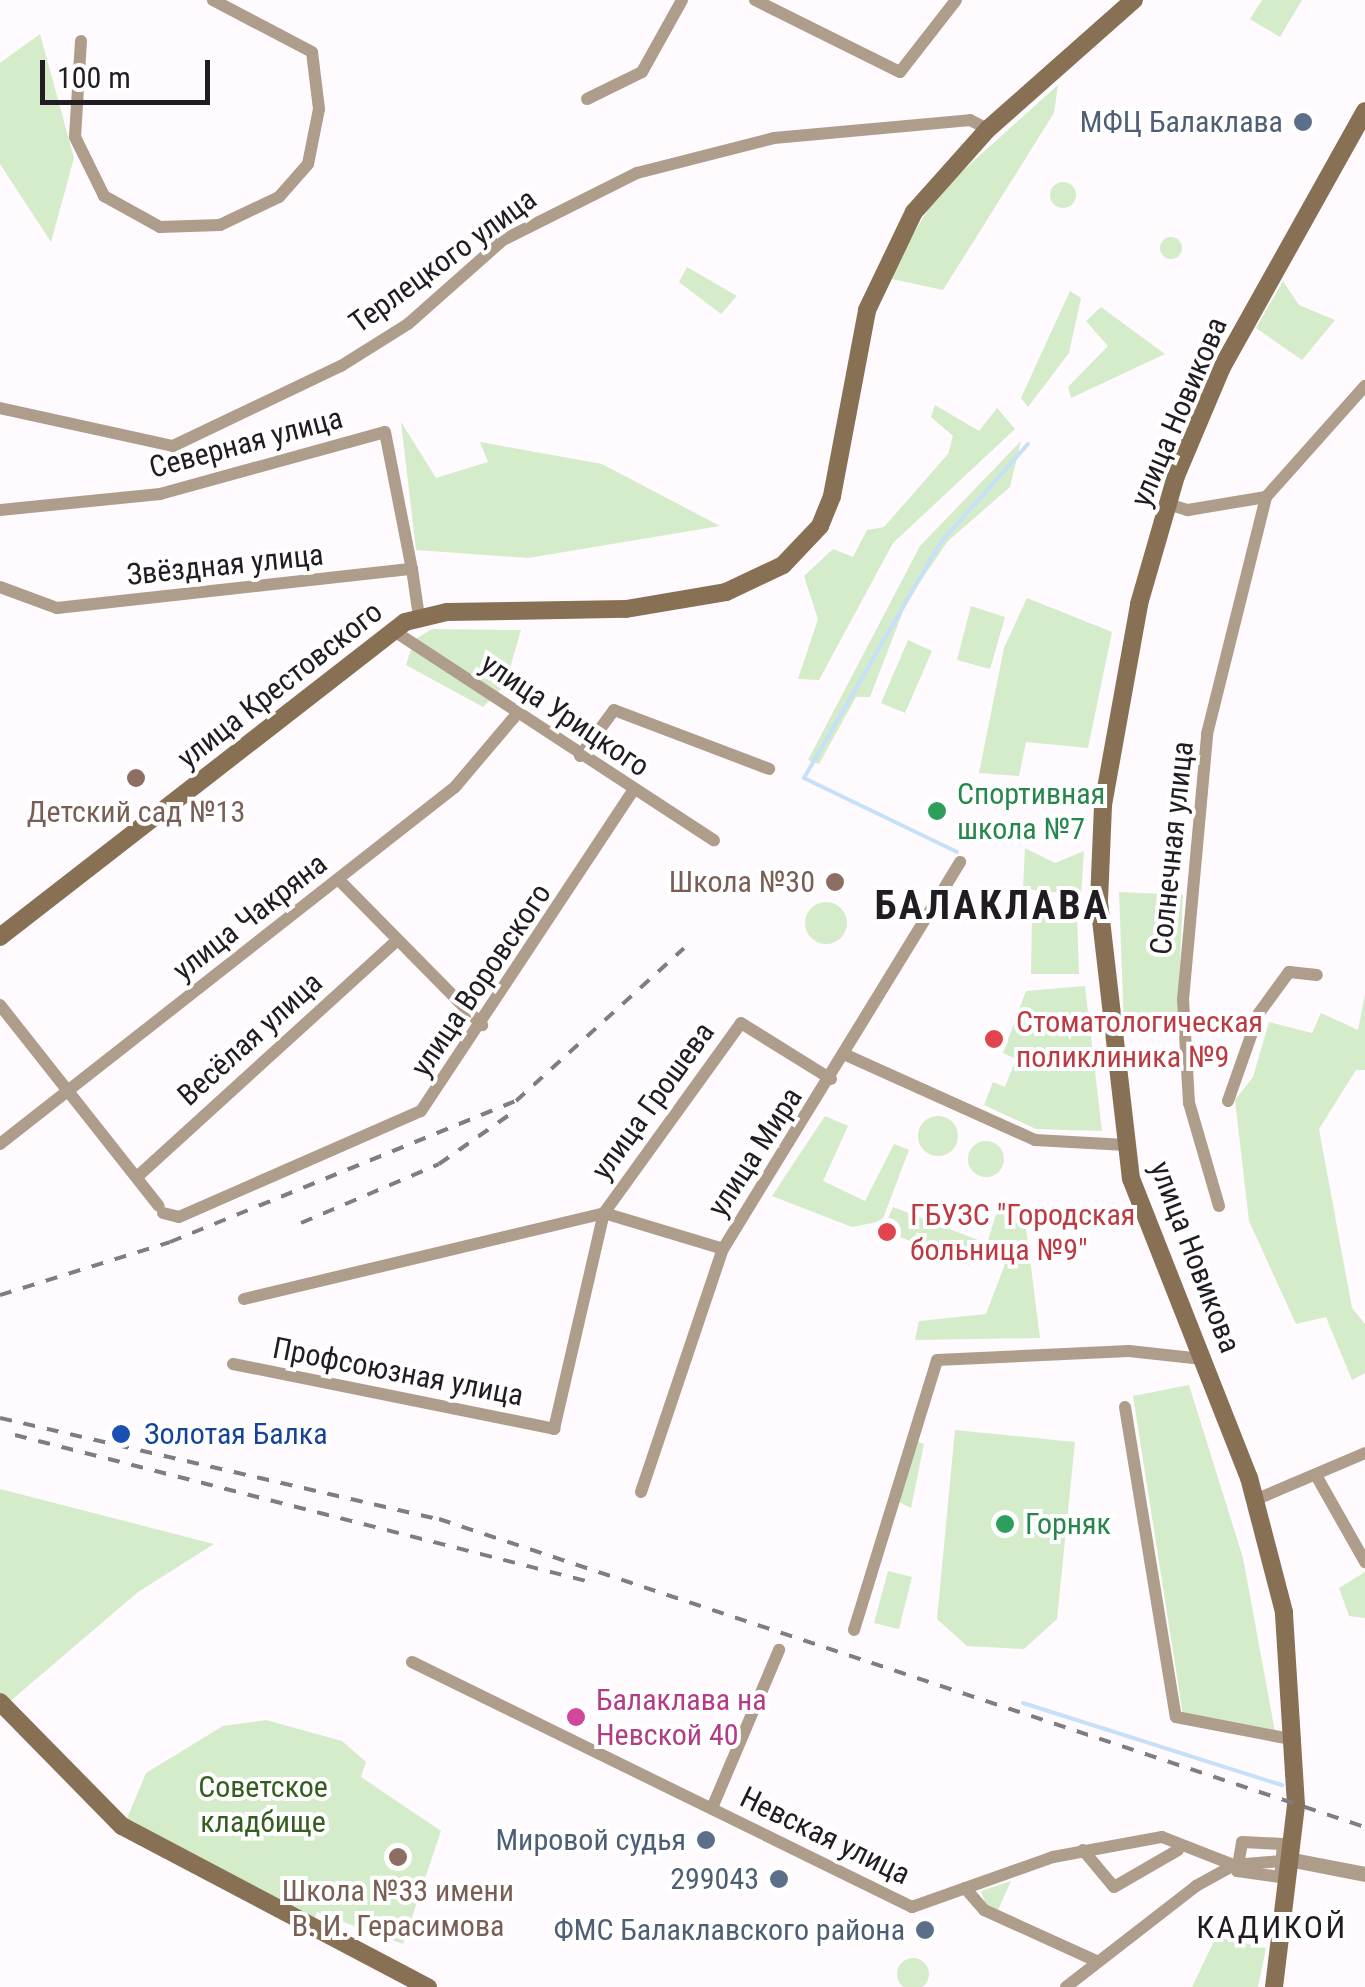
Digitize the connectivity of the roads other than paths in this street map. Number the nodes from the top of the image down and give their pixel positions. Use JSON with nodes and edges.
{"nodes":[{"id":1,"x":212,"y":0,"type":"edge"},
{"id":2,"x":682,"y":0,"type":"edge"},
{"id":3,"x":756,"y":0,"type":"edge"},
{"id":4,"x":956,"y":0,"type":"edge"},
{"id":5,"x":1134,"y":0,"type":"edge"},
{"id":6,"x":80,"y":41,"type":"dead end"},
{"id":7,"x":588,"y":99,"type":"dead end"},
{"id":8,"x":1365,"y":110,"type":"edge"},
{"id":9,"x":988,"y":128,"type":"junction"},
{"id":10,"x":1365,"y":386,"type":"edge"},
{"id":11,"x":0,"y":408,"type":"edge"},
{"id":12,"x":1266,"y":496,"type":"junction"},
{"id":13,"x":1168,"y":504,"type":"junction"},
{"id":14,"x":0,"y":510,"type":"edge"},
{"id":15,"x":412,"y":569,"type":"junction"},
{"id":16,"x":0,"y":587,"type":"edge"},
{"id":17,"x":419,"y":617,"type":"junction"},
{"id":18,"x":390,"y":628,"type":"junction"},
{"id":19,"x":517,"y":714,"type":"junction"},
{"id":20,"x":580,"y":756,"type":"junction"},
{"id":21,"x":769,"y":769,"type":"dead end"},
{"id":22,"x":632,"y":791,"type":"junction"},
{"id":23,"x":714,"y":840,"type":"dead end"},
{"id":24,"x":960,"y":862,"type":"dead end"},
{"id":25,"x":339,"y":880,"type":"junction"},
{"id":26,"x":0,"y":938,"type":"edge"},
{"id":27,"x":397,"y":940,"type":"junction"},
{"id":28,"x":1317,"y":975,"type":"dead end"},
{"id":29,"x":0,"y":1005,"type":"edge"},
{"id":30,"x":482,"y":1025,"type":"junction"},
{"id":31,"x":846,"y":1055,"type":"junction"},
{"id":32,"x":831,"y":1079,"type":"junction"},
{"id":33,"x":67,"y":1088,"type":"junction"},
{"id":34,"x":1228,"y":1101,"type":"dead end"},
{"id":35,"x":0,"y":1144,"type":"edge"},
{"id":36,"x":1126,"y":1145,"type":"junction"},
{"id":37,"x":138,"y":1176,"type":"junction"},
{"id":38,"x":1219,"y":1206,"type":"dead end"},
{"id":39,"x":604,"y":1212,"type":"junction"},
{"id":40,"x":723,"y":1249,"type":"junction"},
{"id":41,"x":244,"y":1299,"type":"dead end"},
{"id":42,"x":1203,"y":1360,"type":"junction"},
{"id":43,"x":233,"y":1364,"type":"dead end"},
{"id":44,"x":1126,"y":1407,"type":"dead end"},
{"id":45,"x":554,"y":1429,"type":"joint"},
{"id":46,"x":1365,"y":1453,"type":"edge"},
{"id":47,"x":1317,"y":1478,"type":"junction"},
{"id":48,"x":641,"y":1492,"type":"dead end"},
{"id":49,"x":1255,"y":1500,"type":"junction"},
{"id":50,"x":1365,"y":1562,"type":"edge"},
{"id":51,"x":854,"y":1630,"type":"dead end"},
{"id":52,"x":778,"y":1650,"type":"dead end"},
{"id":53,"x":412,"y":1662,"type":"dead end"},
{"id":54,"x":0,"y":1702,"type":"edge"},
{"id":55,"x":1297,"y":1740,"type":"junction"},
{"id":56,"x":712,"y":1808,"type":"junction"},
{"id":57,"x":1083,"y":1850,"type":"junction"},
{"id":58,"x":1178,"y":1850,"type":"dead end"},
{"id":59,"x":1287,"y":1860,"type":"junction"},
{"id":60,"x":1235,"y":1865,"type":"junction"},
{"id":61,"x":1365,"y":1874,"type":"edge"},
{"id":62,"x":965,"y":1888,"type":"junction"},
{"id":63,"x":1094,"y":1960,"type":"junction"},
{"id":64,"x":428,"y":1987,"type":"edge"},
{"id":65,"x":1066,"y":1987,"type":"edge"},
{"id":66,"x":1274,"y":1987,"type":"edge"}],
"edges":[{"from":1,"to":6,"type":"street"},
{"from":2,"to":7,"type":"street"},
{"from":3,"to":4,"type":"street"},
{"from":5,"to":9,"type":"main road","name":"улица Крестовского"},
{"from":8,"to":13,"type":"main road","name":"улица Новикова"},
{"from":9,"to":11,"type":"street","name":"Терлецкого улица"},
{"from":9,"to":17,"type":"main road","name":"улица Крестовского"},
{"from":10,"to":12,"type":"street"},
{"from":12,"to":13,"type":"street"},
{"from":12,"to":38,"type":"street","name":"Солнечная улица"},
{"from":13,"to":36,"type":"main road","name":"улица Новикова"},
{"from":14,"to":15,"type":"street","name":"Северная улица"},
{"from":15,"to":16,"type":"street","name":"Звёздная улица"},
{"from":15,"to":17,"type":"street"},
{"from":17,"to":18,"type":"main road","name":"улица Крестовского"},
{"from":18,"to":19,"type":"street","name":"улица Урицкого"},
{"from":18,"to":26,"type":"main road","name":"улица Крестовского"},
{"from":19,"to":20,"type":"street","name":"улица Урицкого"},
{"from":19,"to":25,"type":"street","name":"улица Чакряна"},
{"from":20,"to":21,"type":"street"},
{"from":20,"to":22,"type":"street","name":"улица Урицкого"},
{"from":22,"to":23,"type":"street","name":"улица Урицкого"},
{"from":22,"to":30,"type":"street","name":"улица Воровского"},
{"from":24,"to":31,"type":"street","name":"улица Мира"},
{"from":25,"to":27,"type":"street"},
{"from":25,"to":33,"type":"street","name":"улица Чакряна"},
{"from":27,"to":30,"type":"street"},
{"from":27,"to":37,"type":"street","name":"Весёлая улица"},
{"from":28,"to":34,"type":"street"},
{"from":29,"to":33,"type":"street"},
{"from":30,"to":37,"type":"street","name":"улица Воровского"},
{"from":31,"to":32,"type":"street","name":"улица Мира"},
{"from":31,"to":36,"type":"street"},
{"from":32,"to":39,"type":"street","name":"улица Грошева"},
{"from":32,"to":40,"type":"street","name":"улица Мира"},
{"from":33,"to":35,"type":"street","name":"улица Чакряна"},
{"from":33,"to":37,"type":"street"},
{"from":36,"to":42,"type":"main road","name":"улица Новикова"},
{"from":39,"to":40,"type":"street"},
{"from":39,"to":41,"type":"street"},
{"from":39,"to":45,"type":"street","name":"улица Грошева"},
{"from":40,"to":48,"type":"street","name":"улица Мира"},
{"from":42,"to":49,"type":"main road","name":"улица Новикова"},
{"from":42,"to":51,"type":"street"},
{"from":43,"to":45,"type":"street","name":"Профсоюзная улица"},
{"from":44,"to":55,"type":"street"},
{"from":46,"to":47,"type":"street"},
{"from":47,"to":49,"type":"street"},
{"from":47,"to":50,"type":"street"},
{"from":49,"to":55,"type":"main road","name":"улица Новикова"},
{"from":52,"to":56,"type":"street"},
{"from":53,"to":56,"type":"street","name":"Невская улица"},
{"from":54,"to":64,"type":"main road"},
{"from":55,"to":59,"type":"main road","name":"улица Новикова"},
{"from":56,"to":62,"type":"street","name":"Невская улица"},
{"from":57,"to":58,"type":"street"},
{"from":57,"to":60,"type":"street","name":"Невская улица"},
{"from":57,"to":62,"type":"street","name":"Невская улица"},
{"from":59,"to":60,"type":"street"},
{"from":59,"to":60,"type":"street"},
{"from":59,"to":61,"type":"street"},
{"from":59,"to":66,"type":"main road","name":"улица Новикова"},
{"from":60,"to":63,"type":"street"},
{"from":62,"to":63,"type":"street"},
{"from":63,"to":65,"type":"street"}]}
